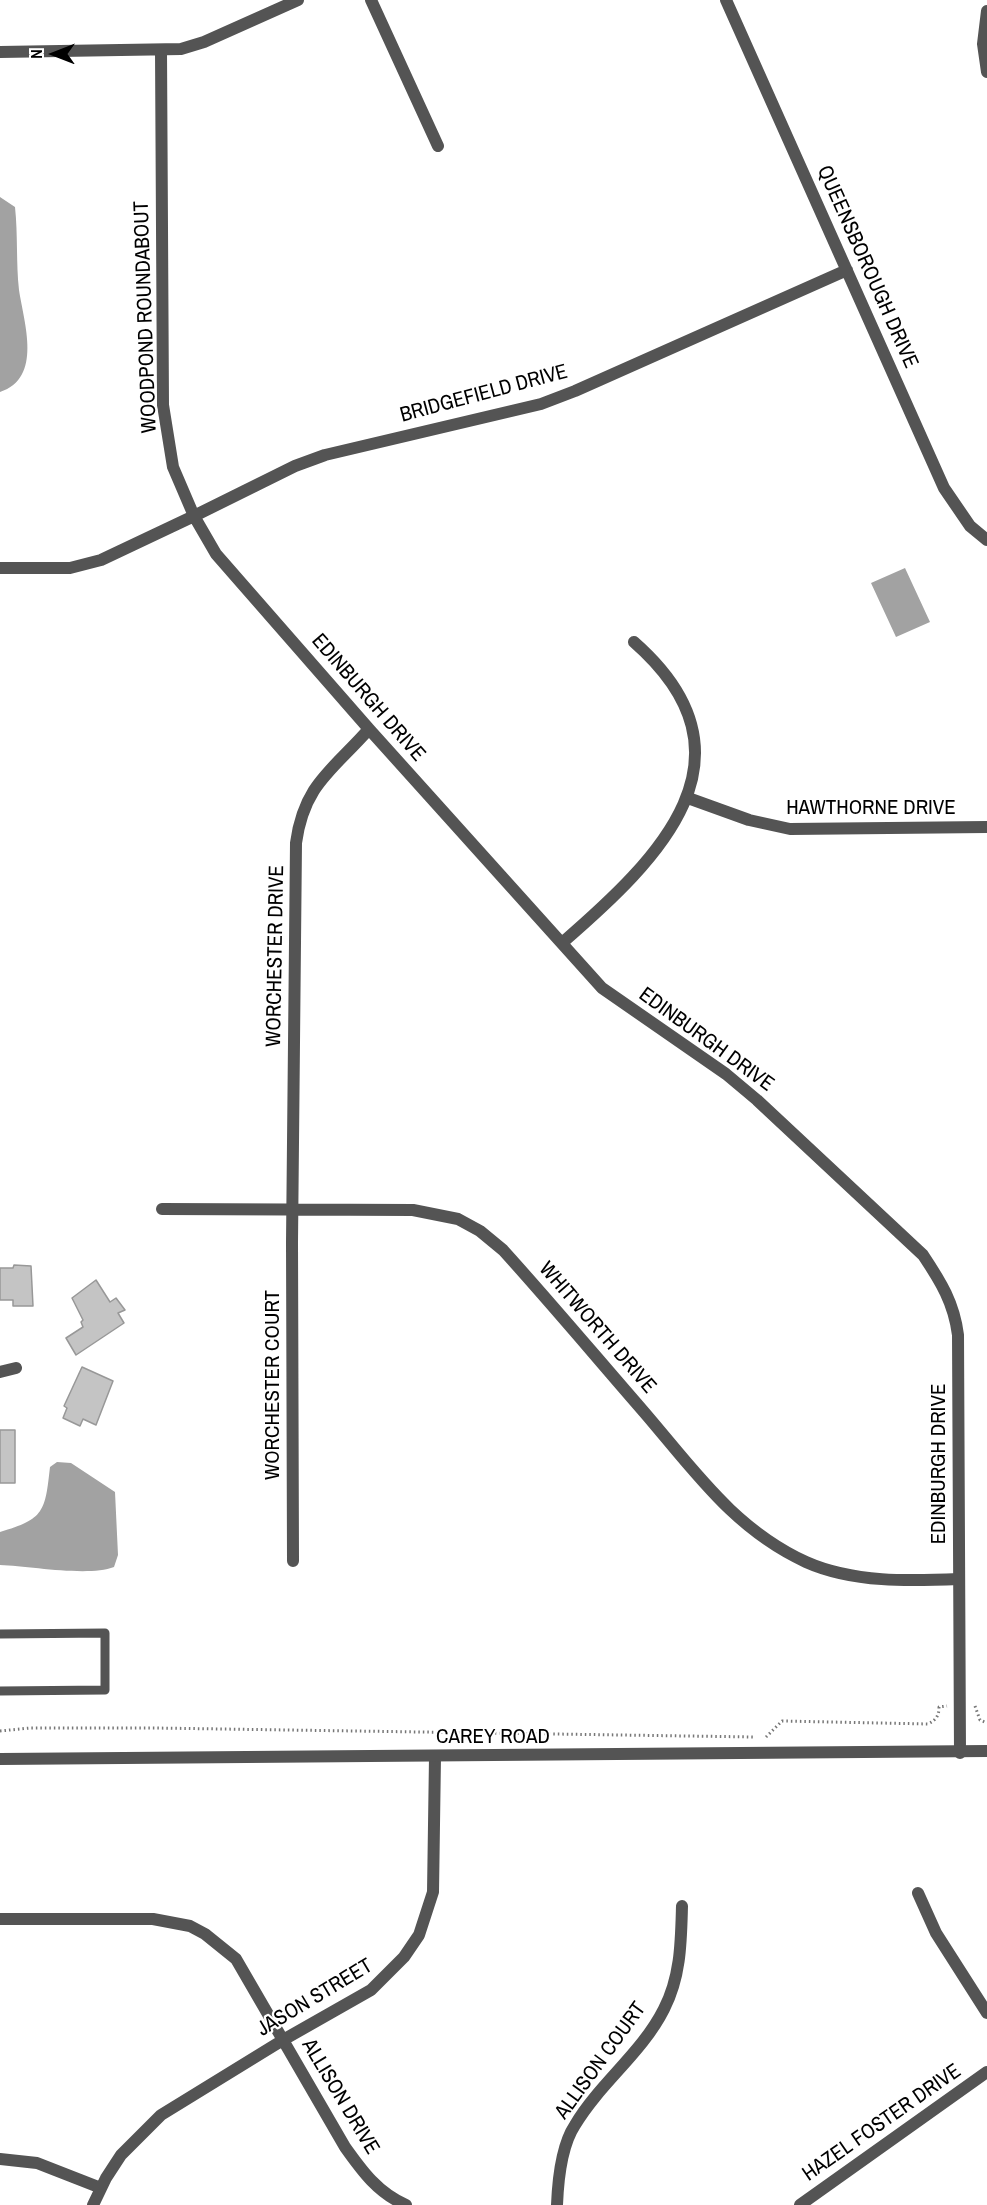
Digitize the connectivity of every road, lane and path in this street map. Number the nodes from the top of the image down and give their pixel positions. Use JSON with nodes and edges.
{"nodes":[{"id":1,"x":298,"y":0,"type":"edge"},
{"id":2,"x":371,"y":0,"type":"edge"},
{"id":3,"x":726,"y":0,"type":"edge"},
{"id":4,"x":987,"y":10,"type":"edge"},
{"id":5,"x":161,"y":51,"type":"junction"},
{"id":6,"x":0,"y":52,"type":"edge"},
{"id":7,"x":987,"y":72,"type":"edge"},
{"id":8,"x":438,"y":146,"type":"dead end"},
{"id":9,"x":847,"y":270,"type":"junction"},
{"id":10,"x":194,"y":516,"type":"junction"},
{"id":11,"x":987,"y":540,"type":"edge"},
{"id":12,"x":0,"y":568,"type":"edge"},
{"id":13,"x":634,"y":642,"type":"dead end"},
{"id":14,"x":369,"y":729,"type":"junction"},
{"id":15,"x":688,"y":798,"type":"junction"},
{"id":16,"x":987,"y":827,"type":"edge"},
{"id":17,"x":562,"y":944,"type":"junction"},
{"id":18,"x":162,"y":1209,"type":"dead end"},
{"id":19,"x":294,"y":1209,"type":"junction"},
{"id":20,"x":16,"y":1368,"type":"dead end"},
{"id":21,"x":0,"y":1372,"type":"edge"},
{"id":22,"x":293,"y":1561,"type":"dead end"},
{"id":23,"x":959,"y":1579,"type":"junction"},
{"id":24,"x":0,"y":1634,"type":"edge"},
{"id":25,"x":0,"y":1691,"type":"edge"},
{"id":26,"x":960,"y":1706,"type":"junction"},
{"id":27,"x":987,"y":1723,"type":"edge"},
{"id":28,"x":0,"y":1731,"type":"edge"},
{"id":29,"x":987,"y":1751,"type":"edge"},
{"id":30,"x":960,"y":1753,"type":"junction"},
{"id":31,"x":435,"y":1756,"type":"junction"},
{"id":32,"x":0,"y":1759,"type":"edge"},
{"id":33,"x":918,"y":1893,"type":"dead end"},
{"id":34,"x":682,"y":1906,"type":"dead end"},
{"id":35,"x":0,"y":1919,"type":"edge"},
{"id":36,"x":987,"y":2013,"type":"edge"},
{"id":37,"x":283,"y":2040,"type":"junction"},
{"id":38,"x":987,"y":2072,"type":"edge"},
{"id":39,"x":0,"y":2159,"type":"edge"},
{"id":40,"x":101,"y":2188,"type":"junction"},
{"id":41,"x":93,"y":2205,"type":"edge"},
{"id":42,"x":406,"y":2205,"type":"edge"},
{"id":43,"x":557,"y":2205,"type":"edge"},
{"id":44,"x":800,"y":2205,"type":"edge"}],
"edges":[{"from":1,"to":5,"type":"street"},
{"from":2,"to":8,"type":"street"},
{"from":3,"to":9,"type":"street","name":"QUEENSBOROUGH DRIVE"},
{"from":4,"to":7,"type":"street"},
{"from":5,"to":6,"type":"street"},
{"from":5,"to":10,"type":"street","name":"WOODPOND ROUNDABOUT"},
{"from":9,"to":10,"type":"street","name":"BRIDGEFIELD DRIVE"},
{"from":9,"to":11,"type":"street","name":"QUEENSBOROUGH DRIVE"},
{"from":10,"to":12,"type":"street"},
{"from":10,"to":14,"type":"street","name":"EDINBURGH DRIVE"},
{"from":13,"to":15,"type":"street"},
{"from":14,"to":17,"type":"street","name":"EDINBURGH DRIVE"},
{"from":14,"to":19,"type":"street","name":"WORCHESTER DRIVE"},
{"from":15,"to":16,"type":"street","name":"HAWTHORNE DRIVE"},
{"from":15,"to":17,"type":"street"},
{"from":17,"to":23,"type":"street","name":"EDINBURGH DRIVE"},
{"from":18,"to":19,"type":"street","name":"WHITWORTH DRIVE"},
{"from":19,"to":22,"type":"street","name":"WORCHESTER COURT"},
{"from":19,"to":23,"type":"street","name":"WHITWORTH DRIVE"},
{"from":20,"to":21,"type":"street"},
{"from":23,"to":26,"type":"street","name":"EDINBURGH DRIVE"},
{"from":24,"to":25,"type":"lane"},
{"from":26,"to":27,"type":"path"},
{"from":26,"to":28,"type":"path"},
{"from":26,"to":30,"type":"street","name":"EDINBURGH DRIVE"},
{"from":29,"to":30,"type":"street","name":"CAREY ROAD"},
{"from":30,"to":31,"type":"street","name":"CAREY ROAD"},
{"from":31,"to":32,"type":"street","name":"CAREY ROAD"},
{"from":31,"to":37,"type":"street","name":"JASON STREET"},
{"from":33,"to":36,"type":"street"},
{"from":34,"to":43,"type":"street","name":"ALLISON COURT"},
{"from":35,"to":37,"type":"street","name":"ALLISON DRIVE"},
{"from":37,"to":40,"type":"street","name":"JASON STREET"},
{"from":37,"to":42,"type":"street","name":"ALLISON DRIVE"},
{"from":38,"to":44,"type":"street","name":"HAZEL FOSTER DRIVE"},
{"from":39,"to":40,"type":"street"},
{"from":40,"to":41,"type":"street","name":"JASON STREET"}]}
